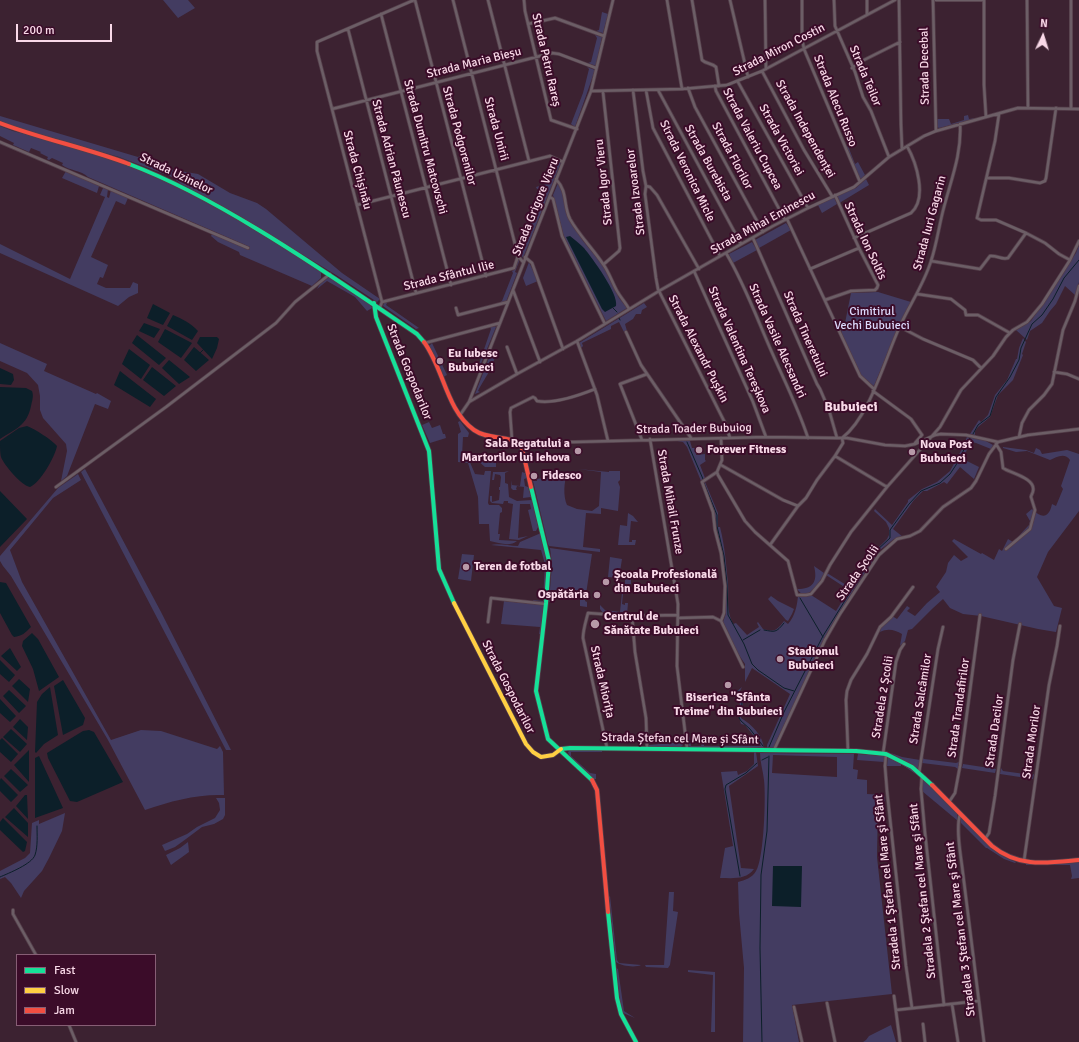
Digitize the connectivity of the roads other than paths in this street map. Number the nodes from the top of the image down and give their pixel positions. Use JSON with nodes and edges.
{"nodes":[{"id":1,"x":415,"y":0,"type":"edge"},
{"id":2,"x":453,"y":0,"type":"edge"},
{"id":3,"x":488,"y":0,"type":"edge"},
{"id":4,"x":524,"y":0,"type":"edge"},
{"id":5,"x":613,"y":0,"type":"edge"},
{"id":6,"x":667,"y":0,"type":"edge"},
{"id":7,"x":692,"y":0,"type":"edge"},
{"id":8,"x":730,"y":0,"type":"edge"},
{"id":9,"x":765,"y":0,"type":"edge"},
{"id":10,"x":802,"y":0,"type":"edge"},
{"id":11,"x":834,"y":0,"type":"edge"},
{"id":12,"x":866,"y":0,"type":"edge"},
{"id":13,"x":895,"y":0,"type":"edge"},
{"id":14,"x":899,"y":0,"type":"edge"},
{"id":15,"x":933,"y":0,"type":"edge"},
{"id":16,"x":936,"y":0,"type":"edge"},
{"id":17,"x":983,"y":0,"type":"edge"},
{"id":18,"x":1027,"y":0,"type":"edge"},
{"id":19,"x":1071,"y":0,"type":"edge"},
{"id":20,"x":381,"y":14,"type":"junction"},
{"id":21,"x":867,"y":14,"type":"junction"},
{"id":22,"x":528,"y":24,"type":"junction"},
{"id":23,"x":348,"y":29,"type":"junction"},
{"id":24,"x":836,"y":31,"type":"junction"},
{"id":25,"x":604,"y":36,"type":"junction"},
{"id":26,"x":900,"y":42,"type":"junction"},
{"id":27,"x":804,"y":48,"type":"junction"},
{"id":28,"x":536,"y":56,"type":"junction"},
{"id":29,"x":504,"y":64,"type":"junction"},
{"id":30,"x":596,"y":68,"type":"junction"},
{"id":31,"x":852,"y":68,"type":"junction"},
{"id":32,"x":766,"y":69,"type":"junction"},
{"id":33,"x":762,"y":71,"type":"junction"},
{"id":34,"x":472,"y":73,"type":"junction"},
{"id":35,"x":748,"y":77,"type":"junction"},
{"id":36,"x":436,"y":82,"type":"junction"},
{"id":37,"x":738,"y":82,"type":"junction"},
{"id":38,"x":715,"y":86,"type":"junction"},
{"id":39,"x":719,"y":86,"type":"junction"},
{"id":40,"x":682,"y":88,"type":"junction"},
{"id":41,"x":688,"y":88,"type":"junction"},
{"id":42,"x":633,"y":90,"type":"junction"},
{"id":43,"x":646,"y":90,"type":"junction"},
{"id":44,"x":658,"y":90,"type":"junction"},
{"id":45,"x":401,"y":91,"type":"junction"},
{"id":46,"x":591,"y":91,"type":"junction"},
{"id":47,"x":603,"y":92,"type":"junction"},
{"id":48,"x":366,"y":100,"type":"junction"},
{"id":49,"x":1028,"y":108,"type":"junction"},
{"id":50,"x":1056,"y":108,"type":"junction"},
{"id":51,"x":332,"y":109,"type":"junction"},
{"id":52,"x":1071,"y":109,"type":"junction"},
{"id":53,"x":1079,"y":109,"type":"edge"},
{"id":54,"x":999,"y":114,"type":"junction"},
{"id":55,"x":986,"y":117,"type":"junction"},
{"id":56,"x":0,"y":123,"type":"edge"},
{"id":57,"x":960,"y":124,"type":"junction"},
{"id":58,"x":576,"y":129,"type":"junction"},
{"id":59,"x":936,"y":131,"type":"junction"},
{"id":60,"x":0,"y":142,"type":"edge"},
{"id":61,"x":907,"y":146,"type":"junction"},
{"id":62,"x":902,"y":148,"type":"junction"},
{"id":63,"x":889,"y":157,"type":"junction"},
{"id":64,"x":529,"y":161,"type":"junction"},
{"id":65,"x":563,"y":162,"type":"junction"},
{"id":66,"x":497,"y":169,"type":"junction"},
{"id":67,"x":461,"y":178,"type":"junction"},
{"id":68,"x":988,"y":178,"type":"junction"},
{"id":69,"x":556,"y":179,"type":"junction"},
{"id":70,"x":860,"y":182,"type":"junction"},
{"id":71,"x":646,"y":186,"type":"junction"},
{"id":72,"x":426,"y":187,"type":"junction"},
{"id":73,"x":833,"y":195,"type":"junction"},
{"id":74,"x":391,"y":196,"type":"junction"},
{"id":75,"x":550,"y":197,"type":"junction"},
{"id":76,"x":357,"y":205,"type":"junction"},
{"id":77,"x":808,"y":208,"type":"junction"},
{"id":78,"x":786,"y":220,"type":"junction"},
{"id":79,"x":763,"y":232,"type":"junction"},
{"id":80,"x":1026,"y":233,"type":"junction"},
{"id":81,"x":753,"y":238,"type":"junction"},
{"id":82,"x":854,"y":238,"type":"junction"},
{"id":83,"x":1079,"y":241,"type":"edge"},
{"id":84,"x":742,"y":244,"type":"junction"},
{"id":85,"x":248,"y":248,"type":"dead end"},
{"id":86,"x":859,"y":248,"type":"junction"},
{"id":87,"x":726,"y":253,"type":"junction"},
{"id":88,"x":518,"y":256,"type":"junction"},
{"id":89,"x":720,"y":256,"type":"junction"},
{"id":90,"x":525,"y":257,"type":"junction"},
{"id":91,"x":1070,"y":260,"type":"junction"},
{"id":92,"x":931,"y":261,"type":"junction"},
{"id":93,"x":523,"y":262,"type":"junction"},
{"id":94,"x":604,"y":264,"type":"junction"},
{"id":95,"x":699,"y":269,"type":"junction"},
{"id":96,"x":810,"y":269,"type":"junction"},
{"id":97,"x":694,"y":271,"type":"junction"},
{"id":98,"x":330,"y":274,"type":"junction"},
{"id":99,"x":486,"y":276,"type":"junction"},
{"id":100,"x":451,"y":284,"type":"junction"},
{"id":101,"x":1079,"y":286,"type":"edge"},
{"id":102,"x":513,"y":289,"type":"junction"},
{"id":103,"x":659,"y":290,"type":"junction"},
{"id":104,"x":416,"y":293,"type":"junction"},
{"id":105,"x":917,"y":294,"type":"junction"},
{"id":106,"x":825,"y":300,"type":"junction"},
{"id":107,"x":382,"y":302,"type":"junction"},
{"id":108,"x":508,"y":302,"type":"junction"},
{"id":109,"x":374,"y":303,"type":"junction"},
{"id":110,"x":380,"y":307,"type":"junction"},
{"id":111,"x":456,"y":308,"type":"dead end"},
{"id":112,"x":629,"y":309,"type":"junction"},
{"id":113,"x":500,"y":322,"type":"junction"},
{"id":114,"x":606,"y":324,"type":"junction"},
{"id":115,"x":900,"y":327,"type":"junction"},
{"id":116,"x":626,"y":332,"type":"dead end"},
{"id":117,"x":1010,"y":333,"type":"junction"},
{"id":118,"x":576,"y":341,"type":"junction"},
{"id":119,"x":425,"y":343,"type":"junction"},
{"id":120,"x":507,"y":347,"type":"dead end"},
{"id":121,"x":563,"y":349,"type":"junction"},
{"id":122,"x":540,"y":362,"type":"junction"},
{"id":123,"x":982,"y":368,"type":"junction"},
{"id":124,"x":1054,"y":372,"type":"junction"},
{"id":125,"x":517,"y":374,"type":"junction"},
{"id":126,"x":647,"y":374,"type":"junction"},
{"id":127,"x":1079,"y":379,"type":"edge"},
{"id":128,"x":595,"y":389,"type":"junction"},
{"id":129,"x":873,"y":390,"type":"junction"},
{"id":130,"x":469,"y":402,"type":"junction"},
{"id":131,"x":460,"y":415,"type":"junction"},
{"id":132,"x":1079,"y":429,"type":"edge"},
{"id":133,"x":766,"y":437,"type":"junction"},
{"id":134,"x":1019,"y":437,"type":"junction"},
{"id":135,"x":691,"y":438,"type":"junction"},
{"id":136,"x":721,"y":438,"type":"junction"},
{"id":137,"x":730,"y":438,"type":"junction"},
{"id":138,"x":808,"y":438,"type":"junction"},
{"id":139,"x":837,"y":438,"type":"junction"},
{"id":140,"x":842,"y":438,"type":"junction"},
{"id":141,"x":930,"y":438,"type":"junction"},
{"id":142,"x":650,"y":439,"type":"junction"},
{"id":143,"x":512,"y":440,"type":"junction"},
{"id":144,"x":642,"y":440,"type":"junction"},
{"id":145,"x":608,"y":441,"type":"junction"},
{"id":146,"x":518,"y":442,"type":"junction"},
{"id":147,"x":997,"y":443,"type":"junction"},
{"id":148,"x":915,"y":444,"type":"junction"},
{"id":149,"x":835,"y":456,"type":"junction"},
{"id":150,"x":721,"y":465,"type":"junction"},
{"id":151,"x":717,"y":472,"type":"junction"},
{"id":152,"x":56,"y":487,"type":"dead end"},
{"id":153,"x":887,"y":487,"type":"junction"},
{"id":154,"x":798,"y":506,"type":"junction"},
{"id":155,"x":770,"y":545,"type":"junction"},
{"id":156,"x":1006,"y":549,"type":"dead end"},
{"id":157,"x":913,"y":587,"type":"dead end"},
{"id":158,"x":546,"y":604,"type":"junction"},
{"id":159,"x":980,"y":615,"type":"dead end"},
{"id":160,"x":630,"y":616,"type":"junction"},
{"id":161,"x":678,"y":616,"type":"junction"},
{"id":162,"x":721,"y":621,"type":"junction"},
{"id":163,"x":488,"y":622,"type":"dead end"},
{"id":164,"x":1020,"y":624,"type":"dead end"},
{"id":165,"x":1060,"y":626,"type":"dead end"},
{"id":166,"x":943,"y":627,"type":"dead end"},
{"id":167,"x":904,"y":644,"type":"dead end"},
{"id":168,"x":743,"y":667,"type":"dead end"},
{"id":169,"x":607,"y":748,"type":"junction"},
{"id":170,"x":647,"y":748,"type":"junction"},
{"id":171,"x":687,"y":748,"type":"junction"},
{"id":172,"x":561,"y":749,"type":"junction"},
{"id":173,"x":774,"y":751,"type":"junction"},
{"id":174,"x":848,"y":751,"type":"junction"},
{"id":175,"x":884,"y":754,"type":"junction"},
{"id":176,"x":920,"y":774,"type":"junction"},
{"id":177,"x":949,"y":802,"type":"junction"},
{"id":178,"x":960,"y":813,"type":"junction"},
{"id":179,"x":985,"y":839,"type":"junction"},
{"id":180,"x":1079,"y":860,"type":"edge"},
{"id":181,"x":1024,"y":862,"type":"junction"},
{"id":182,"x":13,"y":910,"type":"dead end"},
{"id":183,"x":35,"y":954,"type":"edge"},
{"id":184,"x":894,"y":996,"type":"dead end"},
{"id":185,"x":978,"y":1001,"type":"junction"},
{"id":186,"x":827,"y":1003,"type":"dead end"},
{"id":187,"x":952,"y":1004,"type":"junction"},
{"id":188,"x":944,"y":1005,"type":"junction"},
{"id":189,"x":794,"y":1007,"type":"dead end"},
{"id":190,"x":912,"y":1008,"type":"junction"},
{"id":191,"x":896,"y":1010,"type":"junction"},
{"id":192,"x":923,"y":1024,"type":"dead end"},
{"id":193,"x":68,"y":1026,"type":"edge"},
{"id":194,"x":76,"y":1042,"type":"edge"},
{"id":195,"x":636,"y":1042,"type":"edge"},
{"id":196,"x":802,"y":1042,"type":"edge"},
{"id":197,"x":834,"y":1042,"type":"edge"},
{"id":198,"x":900,"y":1042,"type":"edge"},
{"id":199,"x":925,"y":1042,"type":"edge"},
{"id":200,"x":958,"y":1042,"type":"edge"},
{"id":201,"x":984,"y":1042,"type":"edge"}],
"edges":[{"from":1,"to":20,"type":"street"},
{"from":1,"to":36,"type":"street","name":"Strada Podgorenilor"},
{"from":2,"to":34,"type":"street","name":"Strada Unirii"},
{"from":3,"to":29,"type":"street"},
{"from":4,"to":22,"type":"street","name":"Strada Petru Rareș"},
{"from":5,"to":25,"type":"street","name":"Strada Grigore Vieru"},
{"from":6,"to":40,"type":"street"},
{"from":7,"to":39,"type":"street"},
{"from":8,"to":35,"type":"street"},
{"from":9,"to":32,"type":"street","name":"Strada Independenței"},
{"from":10,"to":27,"type":"street","name":"Strada Alecu Russo"},
{"from":11,"to":24,"type":"street","name":"Strada Teilor"},
{"from":12,"to":21,"type":"street"},
{"from":13,"to":21,"type":"street","name":"Strada Miron Costin"},
{"from":14,"to":26,"type":"street"},
{"from":15,"to":59,"type":"street","name":"Strada Decebal"},
{"from":16,"to":17,"type":"street"},
{"from":17,"to":55,"type":"street"},
{"from":18,"to":49,"type":"street"},
{"from":19,"to":52,"type":"street"},
{"from":20,"to":23,"type":"street"},
{"from":20,"to":45,"type":"street","name":"Strada Dumitru Matcovschi"},
{"from":21,"to":24,"type":"street","name":"Strada Miron Costin"},
{"from":22,"to":25,"type":"street"},
{"from":22,"to":28,"type":"street","name":"Strada Petru Rareș"},
{"from":23,"to":48,"type":"street","name":"Strada Adrian Păunescu"},
{"from":23,"to":51,"type":"street","name":"Strada Chișinău"},
{"from":24,"to":27,"type":"street","name":"Strada Miron Costin"},
{"from":24,"to":31,"type":"street","name":"Strada Teilor"},
{"from":25,"to":30,"type":"street","name":"Strada Grigore Vieru"},
{"from":26,"to":31,"type":"street"},
{"from":26,"to":62,"type":"street"},
{"from":27,"to":32,"type":"street","name":"Strada Miron Costin"},
{"from":27,"to":70,"type":"street","name":"Strada Alecu Russo"},
{"from":28,"to":29,"type":"street","name":"Strada Maria Bieșu"},
{"from":28,"to":30,"type":"street","name":"Strada Maria Bieșu"},
{"from":28,"to":58,"type":"street","name":"Strada Petru Rareș"},
{"from":29,"to":34,"type":"street","name":"Strada Maria Bieșu"},
{"from":29,"to":64,"type":"street"},
{"from":30,"to":46,"type":"street","name":"Strada Grigore Vieru"},
{"from":31,"to":63,"type":"street","name":"Strada Teilor"},
{"from":32,"to":33,"type":"street","name":"Strada Miron Costin"},
{"from":33,"to":35,"type":"street","name":"Strada Miron Costin"},
{"from":33,"to":73,"type":"street","name":"Strada Independenței"},
{"from":34,"to":36,"type":"street","name":"Strada Maria Bieșu"},
{"from":34,"to":66,"type":"street","name":"Strada Unirii"},
{"from":35,"to":37,"type":"street","name":"Strada Miron Costin"},
{"from":36,"to":45,"type":"street","name":"Strada Maria Bieșu"},
{"from":36,"to":67,"type":"street","name":"Strada Podgorenilor"},
{"from":37,"to":39,"type":"street","name":"Strada Miron Costin"},
{"from":37,"to":77,"type":"street","name":"Strada Victoriei"},
{"from":38,"to":39,"type":"street","name":"Strada Miron Costin"},
{"from":38,"to":41,"type":"street","name":"Strada Miron Costin"},
{"from":38,"to":78,"type":"street","name":"Strada Valeriu Cupcea"},
{"from":40,"to":41,"type":"street","name":"Strada Miron Costin"},
{"from":40,"to":44,"type":"street","name":"Strada Miron Costin"},
{"from":41,"to":79,"type":"street","name":"Strada Florilor"},
{"from":42,"to":43,"type":"street","name":"Strada Miron Costin"},
{"from":42,"to":47,"type":"street","name":"Strada Miron Costin"},
{"from":42,"to":71,"type":"street","name":"Strada Izvoarelor"},
{"from":43,"to":44,"type":"street","name":"Strada Miron Costin"},
{"from":43,"to":89,"type":"street","name":"Strada Veronica Micle"},
{"from":44,"to":84,"type":"street","name":"Strada Burebista"},
{"from":45,"to":48,"type":"street","name":"Strada Maria Bieșu"},
{"from":45,"to":72,"type":"street","name":"Strada Dumitru Matcovschi"},
{"from":46,"to":47,"type":"street","name":"Strada Miron Costin"},
{"from":46,"to":58,"type":"street","name":"Strada Grigore Vieru"},
{"from":47,"to":94,"type":"street","name":"Strada Igor Vieru"},
{"from":48,"to":51,"type":"street","name":"Strada Maria Bieșu"},
{"from":48,"to":74,"type":"street","name":"Strada Adrian Păunescu"},
{"from":49,"to":50,"type":"street","name":"Strada Mihai Eminescu"},
{"from":49,"to":54,"type":"street","name":"Strada Mihai Eminescu"},
{"from":50,"to":52,"type":"street","name":"Strada Mihai Eminescu"},
{"from":50,"to":68,"type":"street"},
{"from":51,"to":76,"type":"street","name":"Strada Chișinău"},
{"from":52,"to":53,"type":"street","name":"Strada Mihai Eminescu"},
{"from":54,"to":55,"type":"street","name":"Strada Mihai Eminescu"},
{"from":54,"to":68,"type":"street"},
{"from":55,"to":57,"type":"street","name":"Strada Mihai Eminescu"},
{"from":56,"to":98,"type":"street","name":"Strada Uzinelor"},
{"from":57,"to":59,"type":"street","name":"Strada Mihai Eminescu"},
{"from":57,"to":92,"type":"street","name":"Strada Iuri Gagarin"},
{"from":58,"to":65,"type":"street","name":"Strada Grigore Vieru"},
{"from":59,"to":61,"type":"street","name":"Strada Mihai Eminescu"},
{"from":60,"to":85,"type":"street"},
{"from":61,"to":62,"type":"street","name":"Strada Mihai Eminescu"},
{"from":61,"to":82,"type":"street"},
{"from":62,"to":63,"type":"street","name":"Strada Mihai Eminescu"},
{"from":63,"to":70,"type":"street","name":"Strada Mihai Eminescu"},
{"from":64,"to":65,"type":"street"},
{"from":64,"to":66,"type":"street"},
{"from":65,"to":69,"type":"street","name":"Strada Grigore Vieru"},
{"from":66,"to":67,"type":"street"},
{"from":66,"to":88,"type":"street","name":"Strada Unirii"},
{"from":67,"to":72,"type":"street"},
{"from":67,"to":99,"type":"street","name":"Strada Podgorenilor"},
{"from":68,"to":80,"type":"street"},
{"from":69,"to":75,"type":"street","name":"Strada Grigore Vieru"},
{"from":69,"to":94,"type":"street"},
{"from":70,"to":73,"type":"street","name":"Strada Mihai Eminescu"},
{"from":71,"to":95,"type":"street"},
{"from":71,"to":103,"type":"street","name":"Strada Izvoarelor"},
{"from":72,"to":74,"type":"street"},
{"from":72,"to":100,"type":"street","name":"Strada Dumitru Matcovschi"},
{"from":73,"to":77,"type":"street","name":"Strada Mihai Eminescu"},
{"from":73,"to":82,"type":"street","name":"Strada Ion Soltîs"},
{"from":74,"to":76,"type":"street"},
{"from":74,"to":104,"type":"street","name":"Strada Adrian Păunescu"},
{"from":75,"to":90,"type":"street","name":"Strada Grigore Vieru"},
{"from":75,"to":114,"type":"street"},
{"from":76,"to":107,"type":"street","name":"Strada Chișinău"},
{"from":77,"to":78,"type":"street","name":"Strada Mihai Eminescu"},
{"from":78,"to":79,"type":"street","name":"Strada Mihai Eminescu"},
{"from":78,"to":96,"type":"street","name":"Strada Valeriu Cupcea"},
{"from":79,"to":81,"type":"street","name":"Strada Mihai Eminescu"},
{"from":80,"to":91,"type":"street"},
{"from":80,"to":92,"type":"street"},
{"from":81,"to":84,"type":"street","name":"Strada Mihai Eminescu"},
{"from":81,"to":139,"type":"street","name":"Strada Tineretului"},
{"from":82,"to":86,"type":"street","name":"Strada Ion Soltîs"},
{"from":83,"to":91,"type":"street"},
{"from":84,"to":87,"type":"street","name":"Strada Mihai Eminescu"},
{"from":86,"to":96,"type":"street"},
{"from":86,"to":106,"type":"street","name":"Strada Ion Soltîs"},
{"from":87,"to":89,"type":"street","name":"Strada Mihai Eminescu"},
{"from":87,"to":138,"type":"street","name":"Strada Vasile Alecsandri"},
{"from":88,"to":93,"type":"street","name":"Strada Unirii"},
{"from":88,"to":99,"type":"street","name":"Strada Sfântul Ilie"},
{"from":89,"to":95,"type":"street","name":"Strada Mihai Eminescu"},
{"from":90,"to":93,"type":"street","name":"Strada Grigore Vieru"},
{"from":90,"to":121,"type":"street"},
{"from":91,"to":117,"type":"street"},
{"from":92,"to":105,"type":"street","name":"Strada Iuri Gagarin"},
{"from":93,"to":102,"type":"street","name":"Strada Grigore Vieru"},
{"from":94,"to":112,"type":"street"},
{"from":95,"to":97,"type":"street","name":"Strada Mihai Eminescu"},
{"from":96,"to":106,"type":"street","name":"Strada Valeriu Cupcea"},
{"from":97,"to":103,"type":"street","name":"Strada Mihai Eminescu"},
{"from":97,"to":133,"type":"street","name":"Strada Valentina Tereșkova"},
{"from":98,"to":109,"type":"street","name":"Strada Uzinelor"},
{"from":98,"to":152,"type":"street"},
{"from":99,"to":100,"type":"street","name":"Strada Sfântul Ilie"},
{"from":100,"to":104,"type":"street","name":"Strada Sfântul Ilie"},
{"from":101,"to":124,"type":"street"},
{"from":102,"to":108,"type":"street","name":"Strada Grigore Vieru"},
{"from":102,"to":122,"type":"street"},
{"from":103,"to":112,"type":"street","name":"Strada Mihai Eminescu"},
{"from":103,"to":137,"type":"street","name":"Strada Alexandr Pușkin"},
{"from":104,"to":107,"type":"street","name":"Strada Sfântul Ilie"},
{"from":105,"to":115,"type":"street","name":"Strada Iuri Gagarin"},
{"from":105,"to":117,"type":"street"},
{"from":106,"to":129,"type":"street","name":"Strada Valeriu Cupcea"},
{"from":107,"to":110,"type":"street"},
{"from":108,"to":111,"type":"street"},
{"from":108,"to":113,"type":"street","name":"Strada Grigore Vieru"},
{"from":109,"to":110,"type":"street","name":"Strada Toader Bubuiog"},
{"from":109,"to":172,"type":"street","name":"Strada Gospodarilor"},
{"from":110,"to":119,"type":"street","name":"Strada Toader Bubuiog"},
{"from":112,"to":114,"type":"street","name":"Strada Mihai Eminescu"},
{"from":113,"to":119,"type":"street"},
{"from":113,"to":130,"type":"street","name":"Strada Grigore Vieru"},
{"from":114,"to":118,"type":"street","name":"Strada Mihai Eminescu"},
{"from":115,"to":123,"type":"street"},
{"from":115,"to":129,"type":"street","name":"Strada Iuri Gagarin"},
{"from":116,"to":126,"type":"street"},
{"from":117,"to":123,"type":"street"},
{"from":118,"to":121,"type":"street","name":"Strada Mihai Eminescu"},
{"from":118,"to":128,"type":"street"},
{"from":119,"to":131,"type":"street","name":"Strada Toader Bubuiog"},
{"from":120,"to":125,"type":"street"},
{"from":121,"to":122,"type":"street","name":"Strada Mihai Eminescu"},
{"from":122,"to":125,"type":"street","name":"Strada Mihai Eminescu"},
{"from":123,"to":141,"type":"street"},
{"from":124,"to":127,"type":"street"},
{"from":124,"to":134,"type":"street"},
{"from":125,"to":130,"type":"street","name":"Strada Mihai Eminescu"},
{"from":126,"to":135,"type":"street"},
{"from":126,"to":144,"type":"street","name":"Strada Mihail Frunze"},
{"from":128,"to":143,"type":"street"},
{"from":128,"to":145,"type":"street"},
{"from":129,"to":140,"type":"street","name":"Strada Iuri Gagarin"},
{"from":129,"to":148,"type":"street","name":"Strada Valeriu Cupcea"},
{"from":130,"to":131,"type":"street","name":"Strada Grigore Vieru"},
{"from":131,"to":143,"type":"street","name":"Strada Toader Bubuiog"},
{"from":132,"to":134,"type":"street","name":"Strada Toader Bubuiog"},
{"from":133,"to":137,"type":"street","name":"Strada Toader Bubuiog"},
{"from":133,"to":138,"type":"street","name":"Strada Toader Bubuiog"},
{"from":134,"to":147,"type":"street","name":"Strada Toader Bubuiog"},
{"from":135,"to":136,"type":"street","name":"Strada Toader Bubuiog"},
{"from":135,"to":142,"type":"street","name":"Strada Toader Bubuiog"},
{"from":136,"to":137,"type":"street","name":"Strada Toader Bubuiog"},
{"from":136,"to":150,"type":"street"},
{"from":138,"to":139,"type":"street","name":"Strada Toader Bubuiog"},
{"from":139,"to":140,"type":"street","name":"Strada Toader Bubuiog"},
{"from":140,"to":148,"type":"street","name":"Strada Toader Bubuiog"},
{"from":140,"to":149,"type":"street","name":"Strada Iuri Gagarin"},
{"from":141,"to":147,"type":"street","name":"Strada Toader Bubuiog"},
{"from":141,"to":148,"type":"street","name":"Strada Toader Bubuiog"},
{"from":141,"to":153,"type":"street"},
{"from":142,"to":144,"type":"street","name":"Strada Toader Bubuiog"},
{"from":142,"to":161,"type":"street","name":"Strada Mihail Frunze"},
{"from":143,"to":146,"type":"street","name":"Strada Toader Bubuiog"},
{"from":144,"to":145,"type":"street","name":"Strada Toader Bubuiog"},
{"from":145,"to":146,"type":"street","name":"Strada Toader Bubuiog"},
{"from":146,"to":158,"type":"street"},
{"from":147,"to":156,"type":"street"},
{"from":147,"to":173,"type":"street","name":"Strada Școlii"},
{"from":149,"to":153,"type":"street"},
{"from":149,"to":154,"type":"street","name":"Strada Iuri Gagarin"},
{"from":150,"to":151,"type":"street"},
{"from":150,"to":154,"type":"street"},
{"from":151,"to":155,"type":"street"},
{"from":151,"to":162,"type":"street"},
{"from":153,"to":155,"type":"street"},
{"from":154,"to":155,"type":"street","name":"Strada Iuri Gagarin"},
{"from":157,"to":174,"type":"street"},
{"from":158,"to":163,"type":"street"},
{"from":158,"to":172,"type":"street"},
{"from":159,"to":177,"type":"street","name":"Strada Trandafirilor"},
{"from":160,"to":161,"type":"street"},
{"from":160,"to":169,"type":"street","name":"Strada Miorița"},
{"from":160,"to":170,"type":"street"},
{"from":161,"to":162,"type":"street"},
{"from":161,"to":171,"type":"street","name":"Strada Mihail Frunze"},
{"from":162,"to":168,"type":"street"},
{"from":164,"to":179,"type":"street","name":"Strada Dacilor"},
{"from":165,"to":181,"type":"street","name":"Strada Morilor"},
{"from":166,"to":176,"type":"street","name":"Strada Salcâmilor"},
{"from":167,"to":175,"type":"street","name":"Stradela 2 Școlii"},
{"from":169,"to":170,"type":"street","name":"Strada Ștefan cel Mare și Sfânt"},
{"from":169,"to":172,"type":"street","name":"Strada Ștefan cel Mare și Sfânt"},
{"from":170,"to":171,"type":"street","name":"Strada Ștefan cel Mare și Sfânt"},
{"from":171,"to":173,"type":"street","name":"Strada Ștefan cel Mare și Sfânt"},
{"from":172,"to":195,"type":"street"},
{"from":173,"to":174,"type":"street","name":"Strada Ștefan cel Mare și Sfânt"},
{"from":174,"to":175,"type":"street","name":"Strada Ștefan cel Mare și Sfânt"},
{"from":175,"to":176,"type":"street","name":"Strada Ștefan cel Mare și Sfânt"},
{"from":175,"to":190,"type":"street","name":"Stradela 1 Ştefan cel Mare şi Sfânt"},
{"from":176,"to":177,"type":"street","name":"Strada Ștefan cel Mare și Sfânt"},
{"from":176,"to":188,"type":"street","name":"Stradela 2 Ştefan cel Mare şi Sfânt"},
{"from":177,"to":178,"type":"street","name":"Strada Ștefan cel Mare și Sfânt"},
{"from":178,"to":179,"type":"street","name":"Strada Ștefan cel Mare și Sfânt"},
{"from":178,"to":185,"type":"street","name":"Stradela 3 Ştefan cel Mare şi Sfânt"},
{"from":179,"to":181,"type":"street","name":"Strada Ștefan cel Mare și Sfânt"},
{"from":180,"to":181,"type":"street","name":"Strada Ștefan cel Mare și Sfânt"},
{"from":182,"to":183,"type":"street"},
{"from":184,"to":191,"type":"street"},
{"from":185,"to":187,"type":"street"},
{"from":185,"to":201,"type":"street","name":"Stradela 3 Ştefan cel Mare şi Sfânt"},
{"from":186,"to":197,"type":"street"},
{"from":187,"to":188,"type":"street"},
{"from":187,"to":200,"type":"street"},
{"from":188,"to":190,"type":"street"},
{"from":189,"to":196,"type":"street"},
{"from":190,"to":191,"type":"street"},
{"from":191,"to":198,"type":"street"},
{"from":192,"to":199,"type":"street"},
{"from":193,"to":194,"type":"street"}]}
